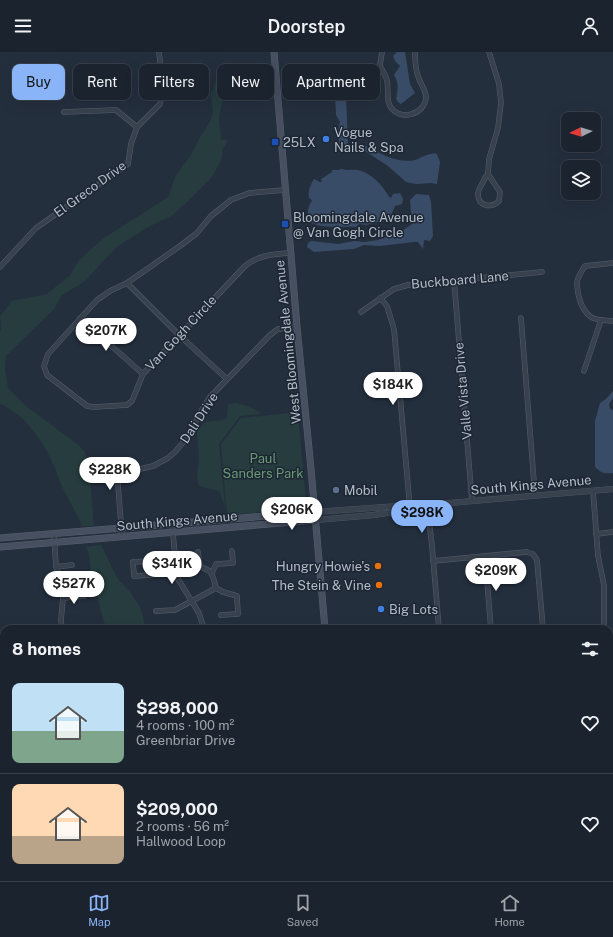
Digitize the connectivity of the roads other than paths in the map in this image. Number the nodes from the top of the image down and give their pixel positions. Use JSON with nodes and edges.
{"nodes":[{"id":1,"x":159,"y":52,"type":"edge"},
{"id":2,"x":274,"y":52,"type":"edge"},
{"id":3,"x":382,"y":52,"type":"edge"},
{"id":4,"x":415,"y":52,"type":"edge"},
{"id":5,"x":489,"y":52,"type":"edge"},
{"id":6,"x":64,"y":112,"type":"dead end"},
{"id":7,"x":137,"y":127,"type":"junction"},
{"id":8,"x":488,"y":174,"type":"junction"},
{"id":9,"x":285,"y":190,"type":"junction"},
{"id":10,"x":290,"y":253,"type":"junction"},
{"id":11,"x":613,"y":263,"type":"edge"},
{"id":12,"x":0,"y":267,"type":"edge"},
{"id":13,"x":542,"y":272,"type":"dead end"},
{"id":14,"x":454,"y":280,"type":"junction"},
{"id":15,"x":127,"y":283,"type":"junction"},
{"id":16,"x":380,"y":298,"type":"junction"},
{"id":17,"x":362,"y":312,"type":"dead end"},
{"id":18,"x":80,"y":318,"type":"junction"},
{"id":19,"x":521,"y":318,"type":"dead end"},
{"id":20,"x":601,"y":320,"type":"junction"},
{"id":21,"x":613,"y":321,"type":"edge"},
{"id":22,"x":297,"y":327,"type":"junction"},
{"id":23,"x":179,"y":335,"type":"junction"},
{"id":24,"x":584,"y":371,"type":"dead end"},
{"id":25,"x":143,"y":374,"type":"junction"},
{"id":26,"x":227,"y":379,"type":"junction"},
{"id":27,"x":613,"y":489,"type":"edge"},
{"id":28,"x":593,"y":491,"type":"junction"},
{"id":29,"x":535,"y":495,"type":"junction"},
{"id":30,"x":472,"y":501,"type":"junction"},
{"id":31,"x":428,"y":506,"type":"junction"},
{"id":32,"x":410,"y":508,"type":"junction"},
{"id":33,"x":315,"y":512,"type":"junction"},
{"id":34,"x":316,"y":520,"type":"junction"},
{"id":35,"x":172,"y":524,"type":"junction"},
{"id":36,"x":122,"y":528,"type":"junction"},
{"id":37,"x":173,"y":532,"type":"junction"},
{"id":38,"x":613,"y":532,"type":"edge"},
{"id":39,"x":54,"y":534,"type":"junction"},
{"id":40,"x":596,"y":534,"type":"junction"},
{"id":41,"x":122,"y":536,"type":"junction"},
{"id":42,"x":0,"y":538,"type":"edge"},
{"id":43,"x":54,"y":542,"type":"junction"},
{"id":44,"x":0,"y":547,"type":"edge"},
{"id":45,"x":198,"y":552,"type":"dead end"},
{"id":46,"x":232,"y":552,"type":"dead end"},
{"id":47,"x":485,"y":556,"type":"junction"},
{"id":48,"x":433,"y":560,"type":"junction"},
{"id":49,"x":72,"y":565,"type":"dead end"},
{"id":50,"x":176,"y":566,"type":"junction"},
{"id":51,"x":56,"y":567,"type":"junction"},
{"id":52,"x":150,"y":569,"type":"junction"},
{"id":53,"x":212,"y":573,"type":"junction"},
{"id":54,"x":216,"y":588,"type":"junction"},
{"id":55,"x":84,"y":596,"type":"dead end"},
{"id":56,"x":63,"y":598,"type":"junction"},
{"id":57,"x":193,"y":601,"type":"junction"},
{"id":58,"x":156,"y":611,"type":"dead end"},
{"id":59,"x":221,"y":615,"type":"dead end"},
{"id":60,"x":62,"y":625,"type":"edge"},
{"id":61,"x":203,"y":625,"type":"edge"},
{"id":62,"x":325,"y":625,"type":"edge"},
{"id":63,"x":439,"y":625,"type":"edge"},
{"id":64,"x":491,"y":625,"type":"edge"},
{"id":65,"x":543,"y":625,"type":"edge"},
{"id":66,"x":604,"y":625,"type":"edge"}],
"edges":[{"from":1,"to":7,"type":"street","name":"El Greco Drive"},
{"from":2,"to":9,"type":"main road","name":"West Bloomingdale Avenue"},
{"from":3,"to":4,"type":"street"},
{"from":5,"to":8,"type":"street"},
{"from":6,"to":7,"type":"street"},
{"from":7,"to":12,"type":"street","name":"El Greco Drive"},
{"from":8,"to":8,"type":"street"},
{"from":9,"to":10,"type":"main road","name":"West Bloomingdale Avenue"},
{"from":9,"to":15,"type":"street","name":"Van Gogh Circle"},
{"from":10,"to":22,"type":"main road","name":"West Bloomingdale Avenue"},
{"from":10,"to":23,"type":"street","name":"Van Gogh Circle"},
{"from":11,"to":20,"type":"street"},
{"from":13,"to":14,"type":"street","name":"Buckboard Lane"},
{"from":14,"to":16,"type":"street","name":"Buckboard Lane"},
{"from":14,"to":30,"type":"street","name":"Valle Vista Drive"},
{"from":15,"to":18,"type":"street","name":"Van Gogh Circle"},
{"from":15,"to":23,"type":"street"},
{"from":16,"to":17,"type":"street","name":"Buckboard Lane"},
{"from":16,"to":32,"type":"street"},
{"from":18,"to":25,"type":"street"},
{"from":18,"to":25,"type":"street","name":"Van Gogh Circle"},
{"from":19,"to":29,"type":"street"},
{"from":20,"to":21,"type":"street"},
{"from":20,"to":24,"type":"street"},
{"from":22,"to":26,"type":"street","name":"Dali Drive"},
{"from":22,"to":33,"type":"main road","name":"West Bloomingdale Avenue"},
{"from":23,"to":25,"type":"street","name":"Van Gogh Circle"},
{"from":23,"to":26,"type":"street"},
{"from":26,"to":36,"type":"street","name":"Dali Drive"},
{"from":27,"to":28,"type":"street","name":"South Kings Avenue"},
{"from":28,"to":29,"type":"street","name":"South Kings Avenue"},
{"from":28,"to":40,"type":"street"},
{"from":29,"to":30,"type":"street","name":"South Kings Avenue"},
{"from":30,"to":31,"type":"street","name":"South Kings Avenue"},
{"from":31,"to":32,"type":"street","name":"South Kings Avenue"},
{"from":31,"to":48,"type":"street"},
{"from":32,"to":33,"type":"street","name":"South Kings Avenue"},
{"from":32,"to":34,"type":"street","name":"South Kings Avenue"},
{"from":33,"to":34,"type":"main road","name":"West Bloomingdale Avenue"},
{"from":33,"to":35,"type":"main road","name":"South Kings Avenue"},
{"from":34,"to":37,"type":"main road","name":"South Kings Avenue"},
{"from":34,"to":62,"type":"main road","name":"West Bloomingdale Avenue"},
{"from":35,"to":36,"type":"main road","name":"South Kings Avenue"},
{"from":35,"to":37,"type":"street"},
{"from":36,"to":39,"type":"main road","name":"South Kings Avenue"},
{"from":36,"to":41,"type":"street","name":"Dali Drive"},
{"from":37,"to":41,"type":"main road","name":"South Kings Avenue"},
{"from":37,"to":50,"type":"street"},
{"from":38,"to":40,"type":"street"},
{"from":39,"to":42,"type":"main road","name":"South Kings Avenue"},
{"from":39,"to":43,"type":"street"},
{"from":40,"to":66,"type":"street"},
{"from":41,"to":43,"type":"main road","name":"South Kings Avenue"},
{"from":43,"to":44,"type":"main road","name":"South Kings Avenue"},
{"from":43,"to":51,"type":"street"},
{"from":45,"to":53,"type":"street"},
{"from":46,"to":53,"type":"street"},
{"from":47,"to":48,"type":"street"},
{"from":47,"to":64,"type":"street"},
{"from":47,"to":65,"type":"street"},
{"from":48,"to":63,"type":"street"},
{"from":49,"to":51,"type":"street"},
{"from":50,"to":52,"type":"street"},
{"from":50,"to":57,"type":"street"},
{"from":51,"to":56,"type":"street"},
{"from":52,"to":52,"type":"street"},
{"from":53,"to":54,"type":"street"},
{"from":54,"to":57,"type":"street"},
{"from":54,"to":59,"type":"street"},
{"from":55,"to":56,"type":"street"},
{"from":56,"to":60,"type":"street"},
{"from":57,"to":58,"type":"street"},
{"from":57,"to":61,"type":"street"}]}
